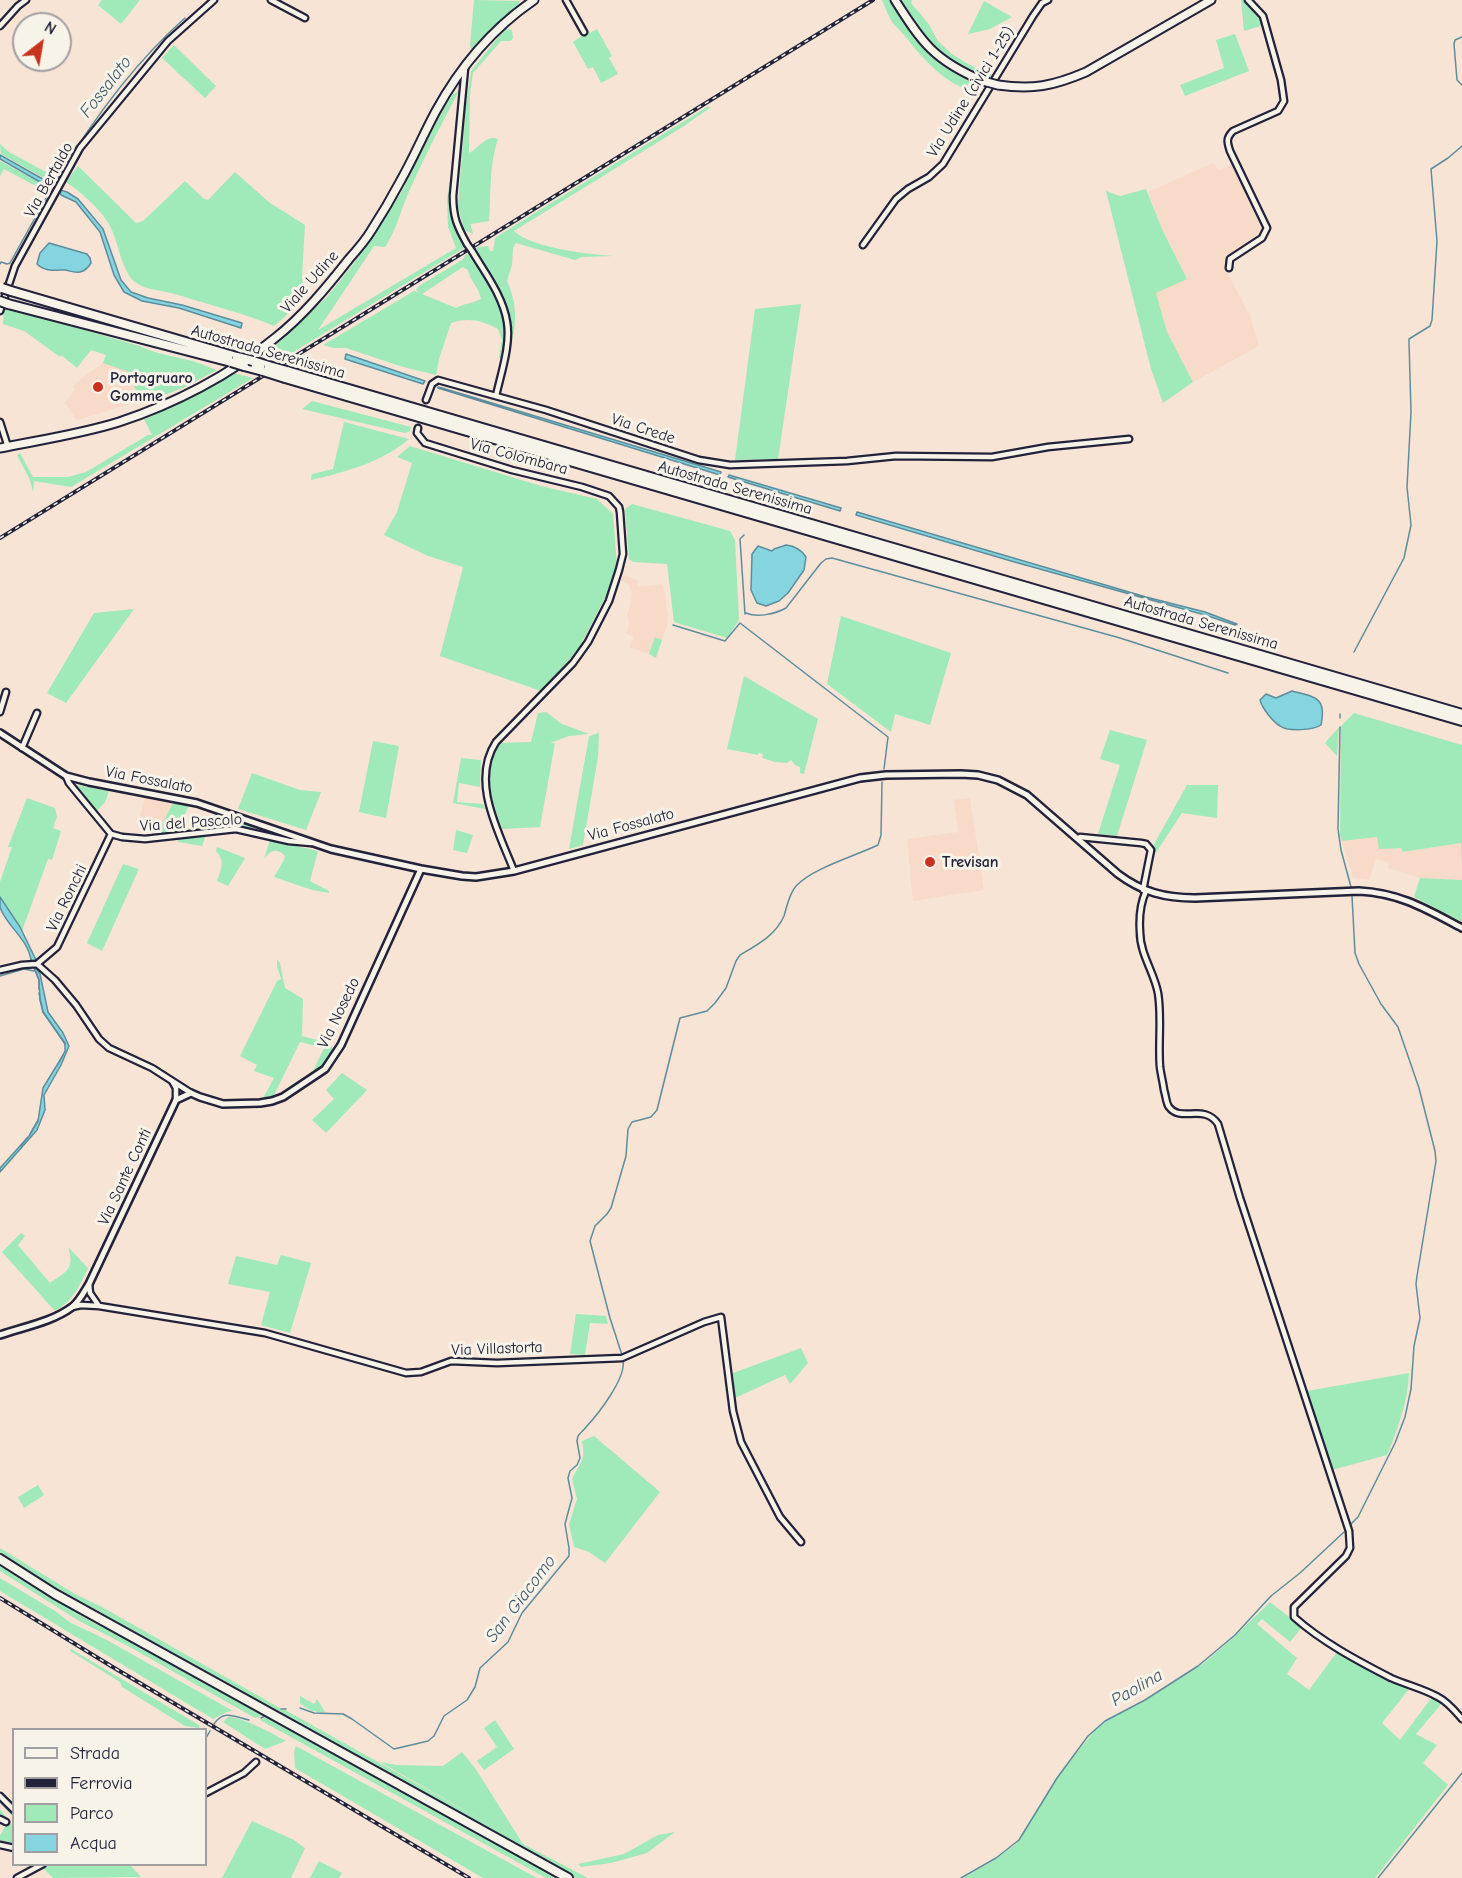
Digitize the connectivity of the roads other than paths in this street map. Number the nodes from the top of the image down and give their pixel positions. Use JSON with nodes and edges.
{"nodes":[{"id":1,"x":26,"y":0,"type":"edge"},
{"id":2,"x":214,"y":0,"type":"edge"},
{"id":3,"x":271,"y":0,"type":"edge"},
{"id":4,"x":534,"y":0,"type":"edge"},
{"id":5,"x":566,"y":0,"type":"edge"},
{"id":6,"x":895,"y":0,"type":"edge"},
{"id":7,"x":1048,"y":0,"type":"edge"},
{"id":8,"x":1211,"y":0,"type":"edge"},
{"id":9,"x":1248,"y":0,"type":"edge"},
{"id":10,"x":522,"y":4,"type":"edge"},
{"id":11,"x":304,"y":18,"type":"dead end"},
{"id":12,"x":0,"y":26,"type":"edge"},
{"id":13,"x":584,"y":32,"type":"dead end"},
{"id":14,"x":465,"y":66,"type":"junction"},
{"id":15,"x":863,"y":245,"type":"dead end"},
{"id":16,"x":1229,"y":268,"type":"dead end"},
{"id":17,"x":4,"y":289,"type":"edge"},
{"id":18,"x":4,"y":302,"type":"edge"},
{"id":19,"x":0,"y":311,"type":"edge"},
{"id":20,"x":234,"y":360,"type":"junction"},
{"id":21,"x":266,"y":369,"type":"junction"},
{"id":22,"x":286,"y":374,"type":"junction"},
{"id":23,"x":496,"y":396,"type":"junction"},
{"id":24,"x":426,"y":400,"type":"tunnel mouth"},
{"id":25,"x":0,"y":422,"type":"edge"},
{"id":26,"x":418,"y":428,"type":"dead end"},
{"id":27,"x":1129,"y":439,"type":"dead end"},
{"id":28,"x":4,"y":447,"type":"edge"},
{"id":29,"x":6,"y":692,"type":"dead end"},
{"id":30,"x":0,"y":712,"type":"edge"},
{"id":31,"x":37,"y":713,"type":"dead end"},
{"id":32,"x":1462,"y":714,"type":"edge"},
{"id":33,"x":1462,"y":721,"type":"edge"},
{"id":34,"x":0,"y":733,"type":"edge"},
{"id":35,"x":22,"y":748,"type":"junction"},
{"id":36,"x":66,"y":776,"type":"junction"},
{"id":37,"x":111,"y":834,"type":"junction"},
{"id":38,"x":1078,"y":839,"type":"junction"},
{"id":39,"x":311,"y":843,"type":"junction"},
{"id":40,"x":421,"y":869,"type":"junction"},
{"id":41,"x":514,"y":871,"type":"junction"},
{"id":42,"x":1144,"y":890,"type":"junction"},
{"id":43,"x":1462,"y":928,"type":"edge"},
{"id":44,"x":37,"y":964,"type":"junction"},
{"id":45,"x":0,"y":970,"type":"edge"},
{"id":46,"x":172,"y":1081,"type":"junction"},
{"id":47,"x":191,"y":1093,"type":"junction"},
{"id":48,"x":176,"y":1100,"type":"junction"},
{"id":49,"x":89,"y":1284,"type":"junction"},
{"id":50,"x":99,"y":1306,"type":"junction"},
{"id":51,"x":72,"y":1307,"type":"junction"},
{"id":52,"x":0,"y":1335,"type":"edge"},
{"id":53,"x":801,"y":1542,"type":"dead end"},
{"id":54,"x":0,"y":1559,"type":"edge"},
{"id":55,"x":1462,"y":1719,"type":"edge"},
{"id":56,"x":256,"y":1762,"type":"dead end"},
{"id":57,"x":207,"y":1793,"type":"edge"},
{"id":58,"x":0,"y":1796,"type":"edge"},
{"id":59,"x":12,"y":1808,"type":"edge"},
{"id":60,"x":0,"y":1819,"type":"edge"},
{"id":61,"x":6,"y":1822,"type":"dead end"},
{"id":62,"x":0,"y":1845,"type":"edge"},
{"id":63,"x":12,"y":1848,"type":"edge"},
{"id":64,"x":39,"y":1866,"type":"edge"},
{"id":65,"x":17,"y":1878,"type":"edge"},
{"id":66,"x":568,"y":1878,"type":"edge"}],
"edges":[{"from":1,"to":12,"type":"street"},
{"from":2,"to":19,"type":"street","name":"Via Bertaldo"},
{"from":3,"to":11,"type":"street"},
{"from":4,"to":10,"type":"main road","name":"Viale Udine"},
{"from":5,"to":13,"type":"street"},
{"from":6,"to":8,"type":"main road","bridge":true},
{"from":7,"to":15,"type":"street","name":"Via Udine (civici 1-25)"},
{"from":9,"to":16,"type":"street"},
{"from":10,"to":14,"type":"main road","name":"Viale Udine"},
{"from":14,"to":23,"type":"street","bridge":true},
{"from":14,"to":28,"type":"main road","name":"Viale Udine"},
{"from":17,"to":20,"type":"highway","name":"Autostrada Serenissima"},
{"from":18,"to":20,"type":"highway","name":"Autostrada Serenissima"},
{"from":20,"to":21,"type":"highway","name":"Autostrada Serenissima","bridge":true},
{"from":20,"to":21,"type":"highway","name":"Autostrada Serenissima","bridge":true},
{"from":21,"to":22,"type":"highway","name":"Autostrada Serenissima","bridge":true},
{"from":22,"to":32,"type":"highway","name":"Autostrada Serenissima"},
{"from":22,"to":33,"type":"highway","name":"Autostrada Serenissima"},
{"from":23,"to":24,"type":"street"},
{"from":23,"to":27,"type":"street","name":"Via Crede"},
{"from":25,"to":28,"type":"street"},
{"from":26,"to":41,"type":"street","name":"Via Colombara"},
{"from":29,"to":30,"type":"street"},
{"from":31,"to":35,"type":"street"},
{"from":34,"to":35,"type":"street","name":"Via Fossalato"},
{"from":35,"to":36,"type":"street","name":"Via Fossalato"},
{"from":36,"to":37,"type":"street"},
{"from":36,"to":39,"type":"street","name":"Via Fossalato"},
{"from":37,"to":39,"type":"street","name":"Via del Pascolo"},
{"from":37,"to":44,"type":"street","name":"Via Ronchi"},
{"from":38,"to":41,"type":"street","name":"Via Fossalato"},
{"from":38,"to":42,"type":"street","name":"Via Fossalato"},
{"from":38,"to":42,"type":"street"},
{"from":39,"to":40,"type":"street","name":"Via Fossalato"},
{"from":40,"to":41,"type":"street","name":"Via Fossalato"},
{"from":40,"to":47,"type":"street","name":"Via Nosedo"},
{"from":42,"to":43,"type":"street","name":"Via Fossalato"},
{"from":42,"to":55,"type":"street"},
{"from":44,"to":45,"type":"street"},
{"from":44,"to":46,"type":"street","name":"Via Nosedo"},
{"from":46,"to":47,"type":"street","name":"Via Nosedo"},
{"from":46,"to":48,"type":"street"},
{"from":47,"to":48,"type":"street"},
{"from":48,"to":49,"type":"street","name":"Via Sante Conti"},
{"from":49,"to":50,"type":"street"},
{"from":49,"to":51,"type":"street","name":"Via Sante Conti"},
{"from":50,"to":51,"type":"street","name":"Via Villastorta"},
{"from":50,"to":53,"type":"street","name":"Via Villastorta"},
{"from":51,"to":52,"type":"street","name":"Via Villastorta"},
{"from":54,"to":66,"type":"highway"},
{"from":56,"to":57,"type":"street"},
{"from":58,"to":59,"type":"street"},
{"from":60,"to":61,"type":"street"},
{"from":62,"to":63,"type":"street"},
{"from":64,"to":65,"type":"street"}]}
